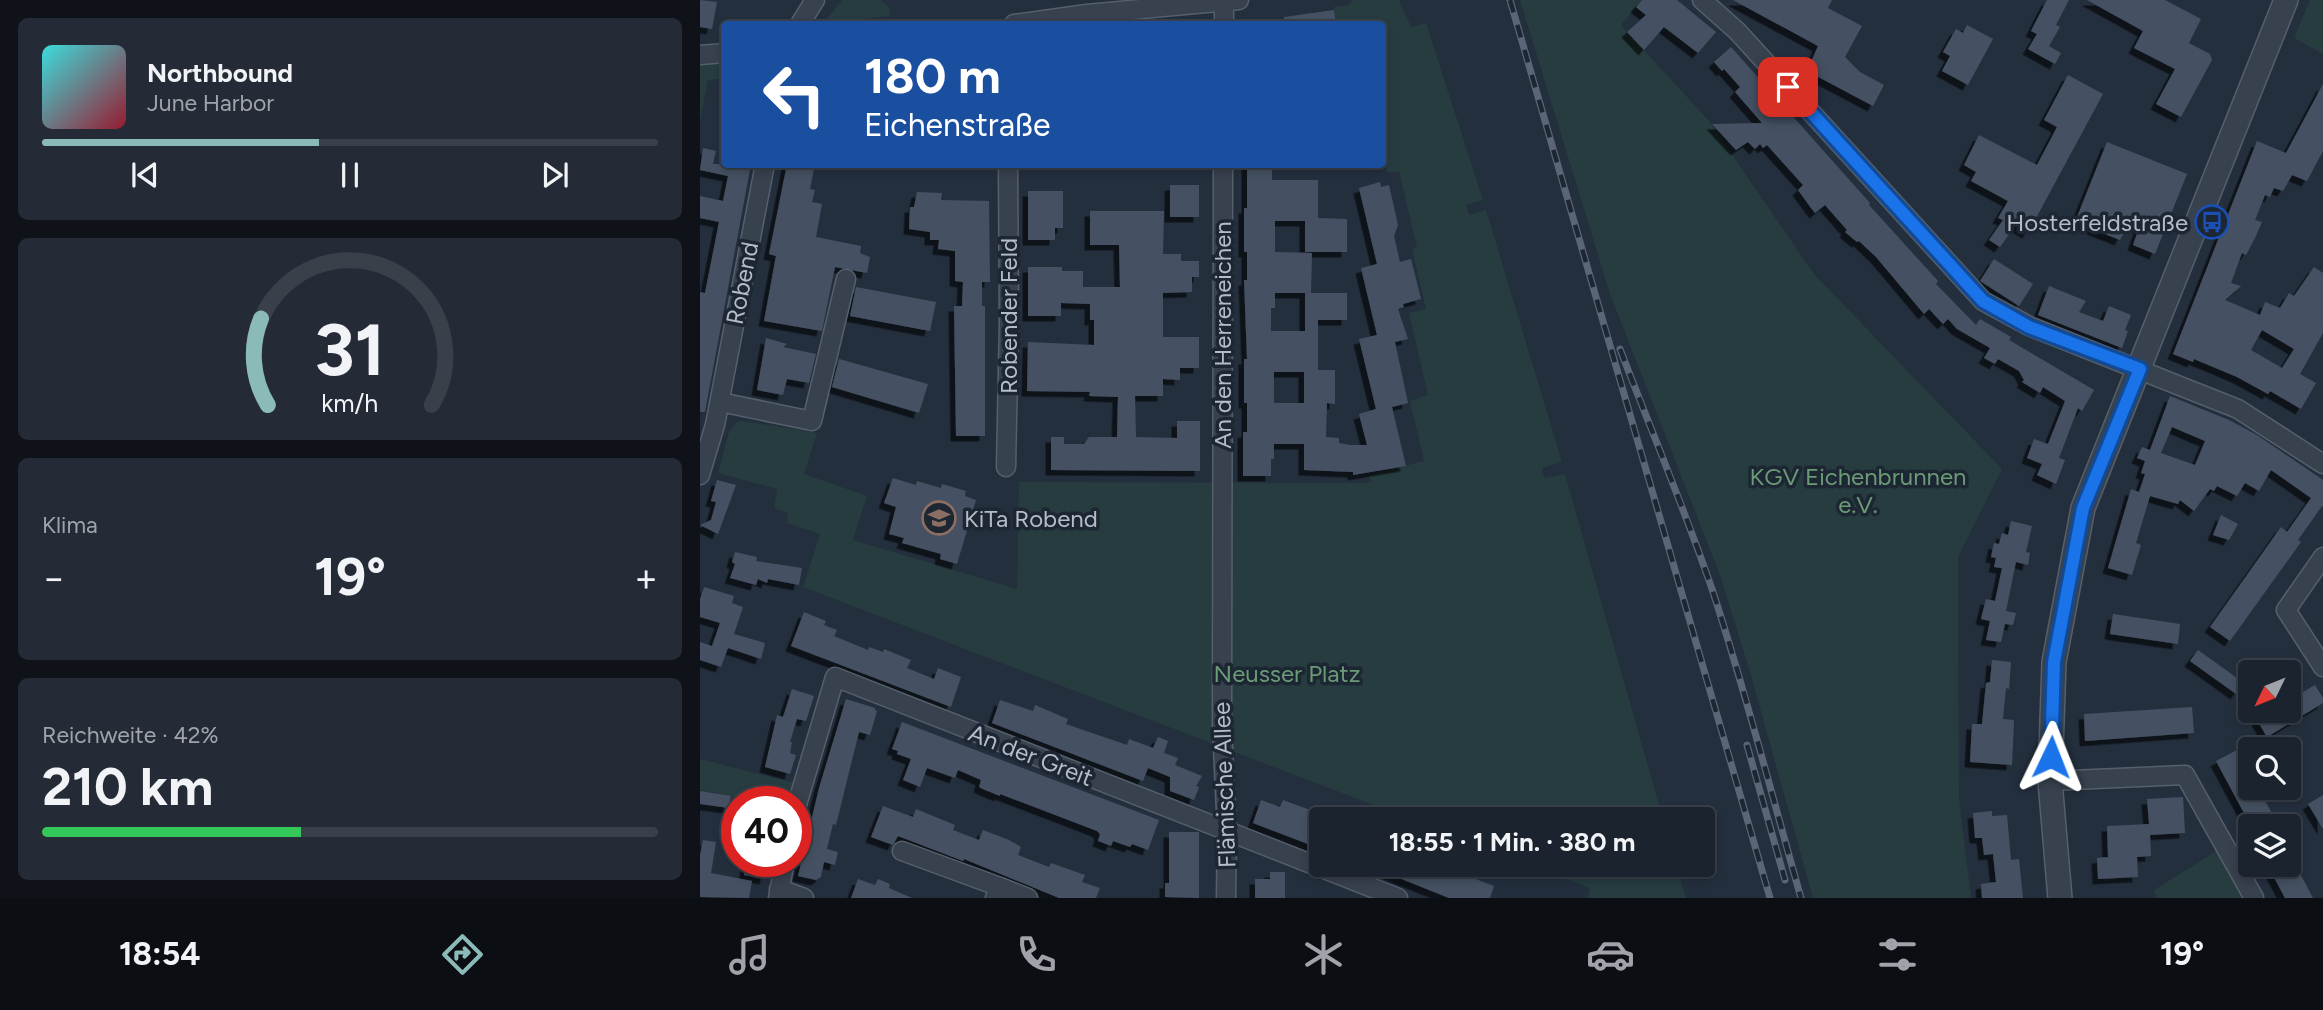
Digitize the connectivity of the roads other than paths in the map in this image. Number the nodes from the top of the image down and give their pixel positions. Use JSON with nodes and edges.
{"nodes":[{"id":1,"x":814,"y":0,"type":"edge"},
{"id":2,"x":1702,"y":0,"type":"edge"},
{"id":3,"x":2286,"y":0,"type":"edge"},
{"id":4,"x":1231,"y":1,"type":"edge"},
{"id":5,"x":802,"y":21,"type":"edge"},
{"id":6,"x":1036,"y":21,"type":"edge"},
{"id":7,"x":1225,"y":21,"type":"edge"},
{"id":8,"x":721,"y":53,"type":"edge"},
{"id":9,"x":700,"y":55,"type":"edge"},
{"id":10,"x":764,"y":168,"type":"edge"},
{"id":11,"x":1008,"y":168,"type":"edge"},
{"id":12,"x":1223,"y":168,"type":"edge"},
{"id":13,"x":846,"y":279,"type":"dead end"},
{"id":14,"x":2140,"y":369,"type":"junction"},
{"id":15,"x":720,"y":401,"type":"junction"},
{"id":16,"x":2323,"y":464,"type":"edge"},
{"id":17,"x":1006,"y":467,"type":"dead end"},
{"id":18,"x":700,"y":475,"type":"edge"},
{"id":19,"x":1222,"y":505,"type":"joint"},
{"id":20,"x":2323,"y":557,"type":"edge"},
{"id":21,"x":2323,"y":667,"type":"edge"},
{"id":22,"x":2050,"y":780,"type":"junction"},
{"id":23,"x":803,"y":786,"type":"edge"},
{"id":24,"x":1227,"y":832,"type":"junction"},
{"id":25,"x":902,"y":851,"type":"dead end"},
{"id":26,"x":778,"y":893,"type":"edge"},
{"id":27,"x":998,"y":893,"type":"edge"},
{"id":28,"x":804,"y":898,"type":"edge"},
{"id":29,"x":1028,"y":898,"type":"edge"},
{"id":30,"x":1226,"y":898,"type":"edge"},
{"id":31,"x":1398,"y":898,"type":"edge"},
{"id":32,"x":2060,"y":898,"type":"edge"},
{"id":33,"x":2254,"y":898,"type":"edge"}],
"edges":[{"from":1,"to":5,"type":"street"},
{"from":2,"to":14,"type":"street"},
{"from":3,"to":14,"type":"street"},
{"from":4,"to":6,"type":"street"},
{"from":4,"to":7,"type":"street"},
{"from":8,"to":9,"type":"street"},
{"from":10,"to":15,"type":"street","name":"Robend"},
{"from":11,"to":17,"type":"street","name":"Robender Feld"},
{"from":12,"to":19,"type":"street","name":"An den Herreneichen"},
{"from":13,"to":15,"type":"street"},
{"from":14,"to":16,"type":"street"},
{"from":14,"to":22,"type":"street"},
{"from":15,"to":18,"type":"street","name":"Robend"},
{"from":19,"to":24,"type":"street","name":"Flämische Allee"},
{"from":20,"to":21,"type":"street"},
{"from":22,"to":32,"type":"street"},
{"from":22,"to":33,"type":"street"},
{"from":23,"to":24,"type":"street","name":"An der Greit"},
{"from":24,"to":30,"type":"street","name":"Flämische Allee"},
{"from":24,"to":31,"type":"street","name":"An der Greit"},
{"from":25,"to":27,"type":"street"},
{"from":26,"to":28,"type":"street"},
{"from":27,"to":29,"type":"street"}]}
